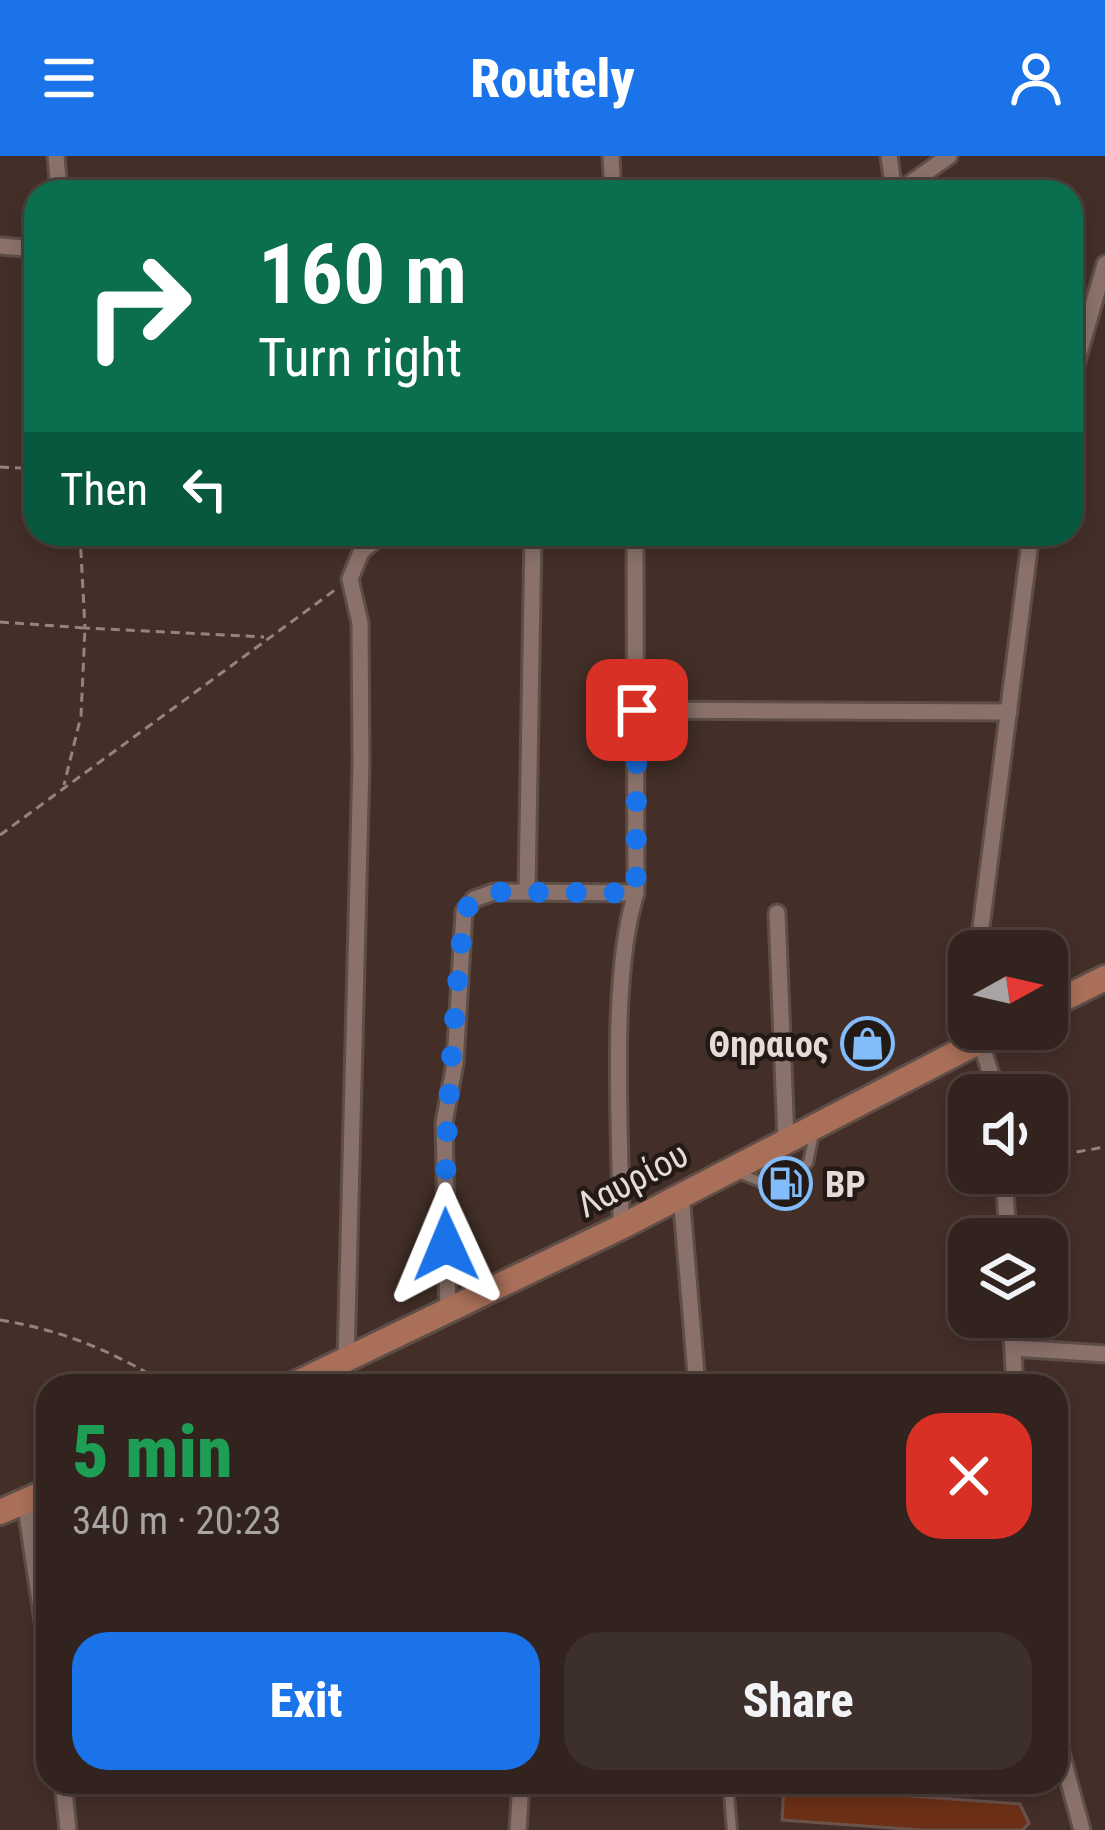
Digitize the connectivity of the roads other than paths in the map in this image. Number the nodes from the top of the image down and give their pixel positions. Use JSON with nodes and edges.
{"nodes":[{"id":1,"x":950,"y":156,"type":"edge"},
{"id":2,"x":914,"y":180,"type":"edge"},
{"id":3,"x":1105,"y":264,"type":"edge"},
{"id":4,"x":1083,"y":340,"type":"edge"},
{"id":5,"x":368,"y":546,"type":"edge"},
{"id":6,"x":533,"y":546,"type":"edge"},
{"id":7,"x":635,"y":546,"type":"edge"},
{"id":8,"x":1030,"y":546,"type":"edge"},
{"id":9,"x":637,"y":710,"type":"junction"},
{"id":10,"x":1009,"y":712,"type":"junction"},
{"id":11,"x":527,"y":891,"type":"junction"},
{"id":12,"x":636,"y":893,"type":"junction"},
{"id":13,"x":777,"y":914,"type":"dead end"},
{"id":14,"x":981,"y":930,"type":"edge"},
{"id":15,"x":1105,"y":978,"type":"edge"},
{"id":16,"x":1068,"y":996,"type":"edge"},
{"id":17,"x":952,"y":1050,"type":"edge"},
{"id":18,"x":814,"y":1126,"type":"junction"},
{"id":19,"x":786,"y":1140,"type":"junction"},
{"id":20,"x":730,"y":1169,"type":"junction"},
{"id":21,"x":795,"y":1172,"type":"dead end"},
{"id":22,"x":779,"y":1179,"type":"dead end"},
{"id":23,"x":681,"y":1194,"type":"junction"},
{"id":24,"x":621,"y":1227,"type":"junction"},
{"id":25,"x":448,"y":1312,"type":"junction"},
{"id":26,"x":1012,"y":1338,"type":"edge"},
{"id":27,"x":1013,"y":1348,"type":"junction"},
{"id":28,"x":1105,"y":1354,"type":"edge"},
{"id":29,"x":346,"y":1361,"type":"junction"},
{"id":30,"x":317,"y":1374,"type":"edge"},
{"id":31,"x":696,"y":1374,"type":"edge"},
{"id":32,"x":1014,"y":1374,"type":"edge"},
{"id":33,"x":36,"y":1496,"type":"edge"},
{"id":34,"x":0,"y":1512,"type":"edge"},
{"id":35,"x":1068,"y":1788,"type":"edge"},
{"id":36,"x":64,"y":1794,"type":"edge"},
{"id":37,"x":520,"y":1794,"type":"edge"},
{"id":38,"x":729,"y":1794,"type":"edge"},
{"id":39,"x":68,"y":1830,"type":"edge"},
{"id":40,"x":518,"y":1830,"type":"edge"},
{"id":41,"x":732,"y":1830,"type":"edge"},
{"id":42,"x":1082,"y":1830,"type":"edge"}],
"edges":[{"from":1,"to":2,"type":"street"},
{"from":3,"to":4,"type":"street"},
{"from":5,"to":29,"type":"street"},
{"from":6,"to":11,"type":"street"},
{"from":7,"to":9,"type":"street"},
{"from":8,"to":10,"type":"street"},
{"from":9,"to":10,"type":"street"},
{"from":9,"to":12,"type":"street"},
{"from":10,"to":14,"type":"street"},
{"from":11,"to":12,"type":"street"},
{"from":11,"to":25,"type":"street"},
{"from":12,"to":24,"type":"street"},
{"from":13,"to":19,"type":"street"},
{"from":15,"to":16,"type":"main road"},
{"from":17,"to":18,"type":"main road","name":"Λαυρίου"},
{"from":18,"to":19,"type":"main road","name":"Λαυρίου"},
{"from":18,"to":21,"type":"lane"},
{"from":19,"to":20,"type":"main road","name":"Λαυρίου"},
{"from":20,"to":22,"type":"lane"},
{"from":20,"to":23,"type":"main road","name":"Λαυρίου"},
{"from":23,"to":24,"type":"main road","name":"Λαυρίου"},
{"from":23,"to":31,"type":"street"},
{"from":24,"to":25,"type":"main road","name":"Λαυρίου"},
{"from":25,"to":29,"type":"main road","name":"Λαυρίου"},
{"from":26,"to":27,"type":"street"},
{"from":27,"to":28,"type":"street"},
{"from":27,"to":32,"type":"street"},
{"from":29,"to":30,"type":"main road","name":"Λαυρίου"},
{"from":33,"to":34,"type":"main road"},
{"from":35,"to":42,"type":"street"},
{"from":36,"to":39,"type":"street"},
{"from":37,"to":40,"type":"street"},
{"from":38,"to":41,"type":"lane"}]}
